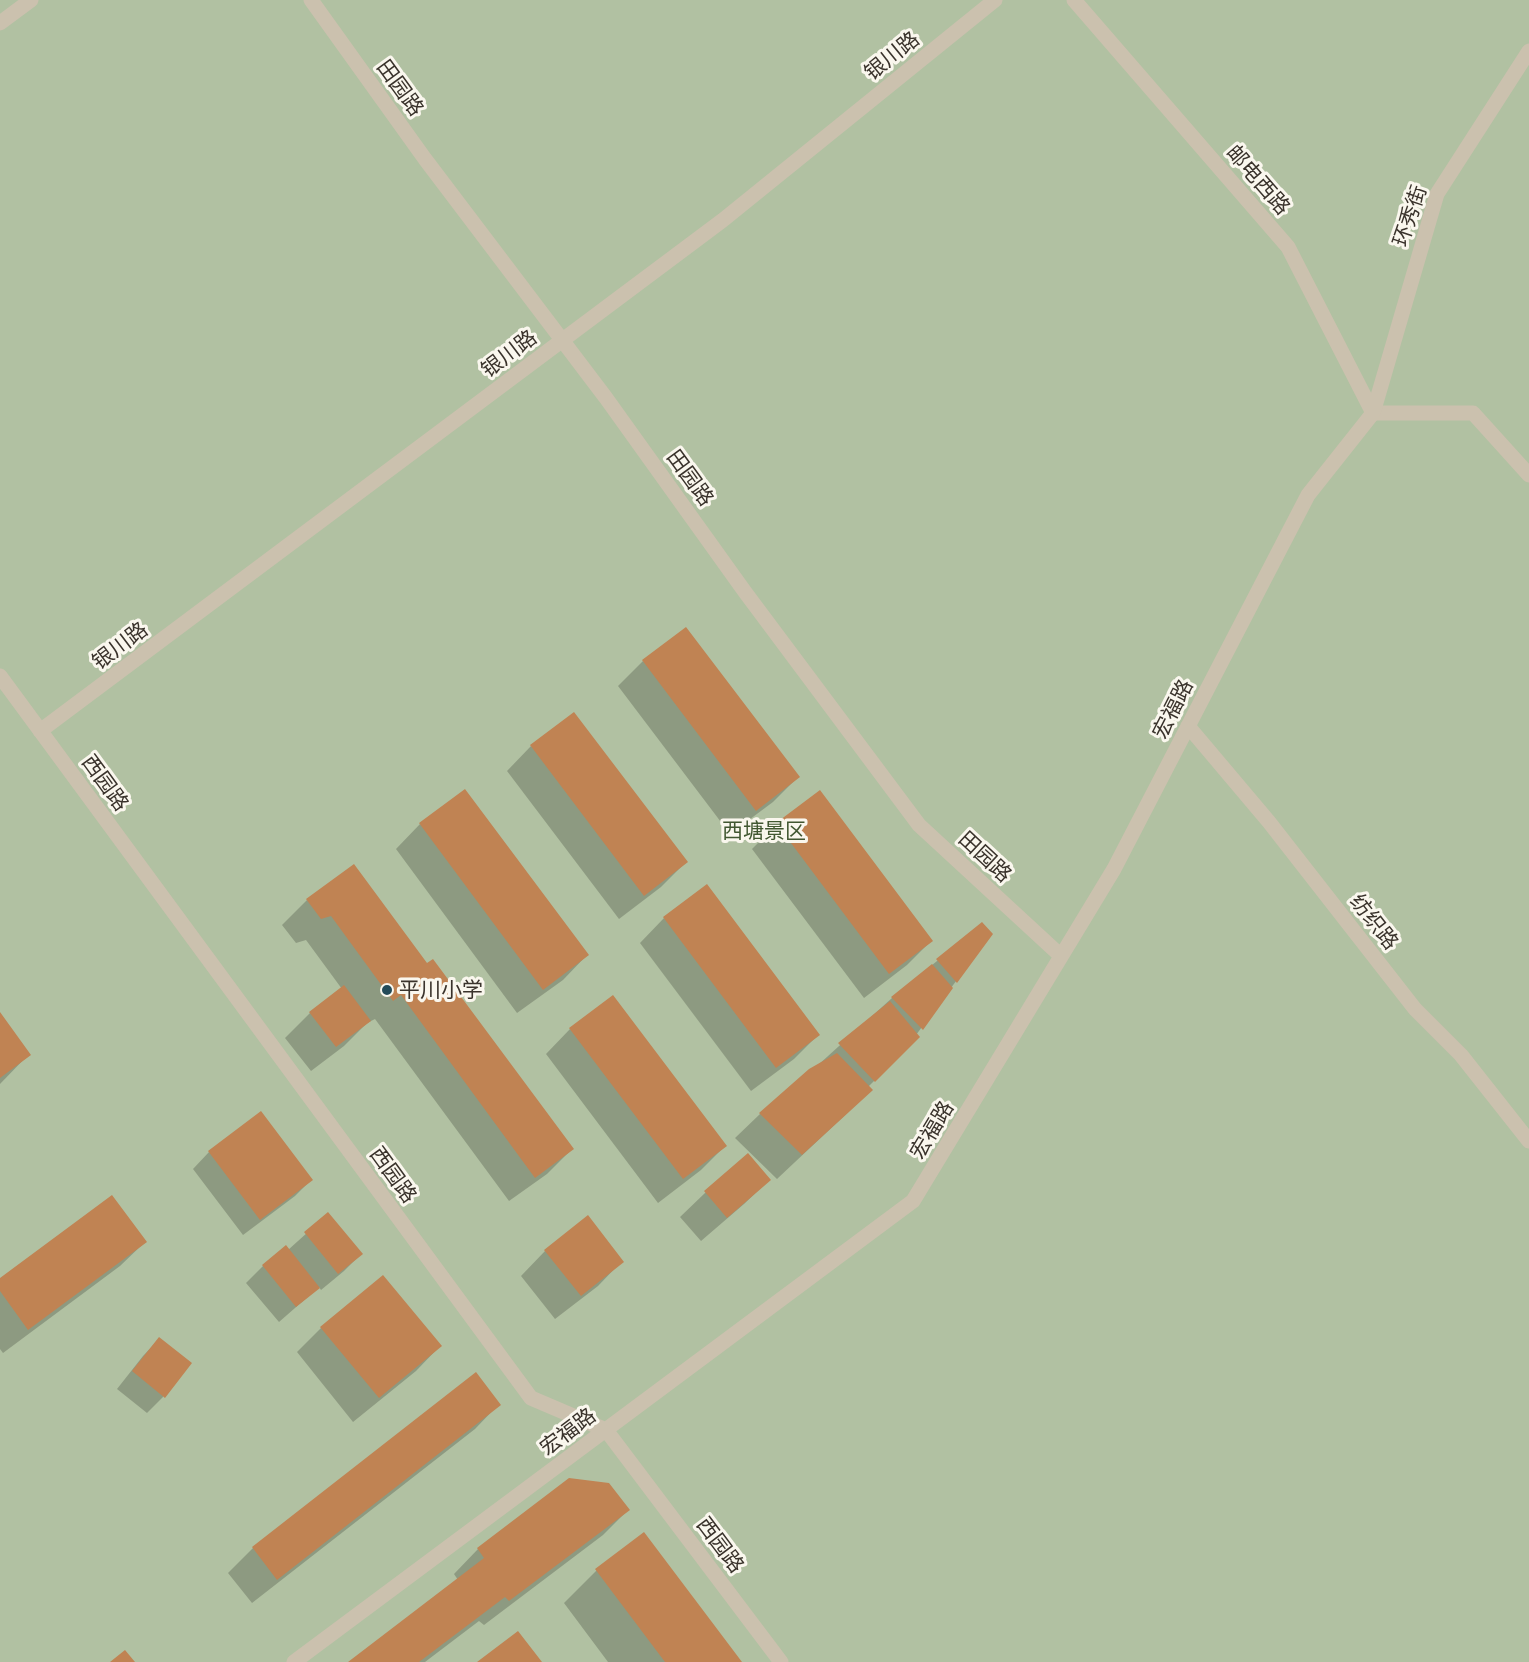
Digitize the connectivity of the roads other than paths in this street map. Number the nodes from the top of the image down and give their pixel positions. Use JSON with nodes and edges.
{"nodes":[{"id":1,"x":31,"y":0,"type":"edge"},
{"id":2,"x":311,"y":0,"type":"edge"},
{"id":3,"x":995,"y":0,"type":"edge"},
{"id":4,"x":1074,"y":0,"type":"edge"},
{"id":5,"x":0,"y":23,"type":"edge"},
{"id":6,"x":1529,"y":51,"type":"edge"},
{"id":7,"x":562,"y":340,"type":"junction"},
{"id":8,"x":1373,"y":413,"type":"junction"},
{"id":9,"x":1529,"y":475,"type":"edge"},
{"id":10,"x":0,"y":676,"type":"edge"},
{"id":11,"x":1188,"y":726,"type":"junction"},
{"id":12,"x":40,"y":731,"type":"junction"},
{"id":13,"x":1061,"y":956,"type":"junction"},
{"id":14,"x":1529,"y":1141,"type":"edge"},
{"id":15,"x":606,"y":1430,"type":"junction"},
{"id":16,"x":294,"y":1662,"type":"edge"},
{"id":17,"x":781,"y":1662,"type":"edge"}],
"edges":[{"from":1,"to":5,"type":"street"},
{"from":2,"to":7,"type":"street","name":"田园路"},
{"from":3,"to":7,"type":"street","name":"银川路"},
{"from":4,"to":8,"type":"street","name":"邮电西路"},
{"from":6,"to":8,"type":"street","name":"环秀街"},
{"from":7,"to":12,"type":"street","name":"银川路"},
{"from":7,"to":13,"type":"street","name":"田园路"},
{"from":8,"to":9,"type":"street"},
{"from":8,"to":11,"type":"street","name":"宏福路"},
{"from":10,"to":12,"type":"street","name":"西园路"},
{"from":11,"to":13,"type":"street","name":"宏福路"},
{"from":11,"to":14,"type":"street","name":"纺织路"},
{"from":12,"to":15,"type":"street","name":"西园路"},
{"from":13,"to":15,"type":"street","name":"宏福路"},
{"from":15,"to":16,"type":"street","name":"宏福路"},
{"from":15,"to":17,"type":"street","name":"西园路"}]}
